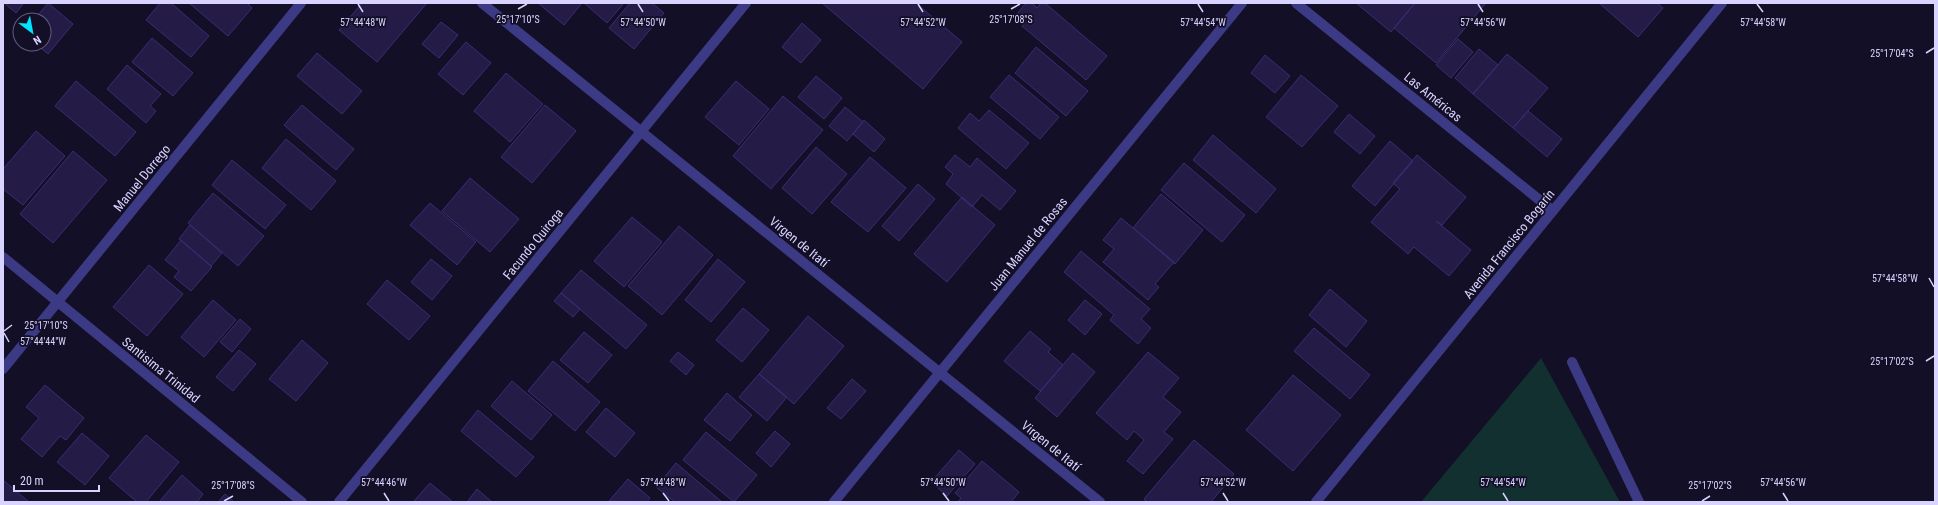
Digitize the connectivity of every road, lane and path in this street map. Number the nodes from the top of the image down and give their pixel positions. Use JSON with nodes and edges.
{"nodes":[{"id":1,"x":301,"y":3,"type":"edge"},
{"id":2,"x":482,"y":3,"type":"edge"},
{"id":3,"x":746,"y":3,"type":"edge"},
{"id":4,"x":1242,"y":3,"type":"edge"},
{"id":5,"x":1296,"y":3,"type":"edge"},
{"id":6,"x":1722,"y":3,"type":"edge"},
{"id":7,"x":641,"y":132,"type":"junction"},
{"id":8,"x":1553,"y":211,"type":"junction"},
{"id":9,"x":3,"y":258,"type":"edge"},
{"id":10,"x":57,"y":302,"type":"junction"},
{"id":11,"x":1572,"y":362,"type":"dead end"},
{"id":12,"x":3,"y":369,"type":"edge"},
{"id":13,"x":940,"y":373,"type":"junction"},
{"id":14,"x":302,"y":502,"type":"edge"},
{"id":15,"x":339,"y":502,"type":"edge"},
{"id":16,"x":834,"y":502,"type":"edge"},
{"id":17,"x":1100,"y":502,"type":"edge"},
{"id":18,"x":1316,"y":502,"type":"edge"},
{"id":19,"x":1639,"y":502,"type":"edge"}],
"edges":[{"from":1,"to":10,"type":"street","name":"Manuel Dorrego"},
{"from":2,"to":7,"type":"street","name":"Virgen de Itatí"},
{"from":3,"to":7,"type":"street","name":"Facundo Quiroga"},
{"from":4,"to":13,"type":"street","name":"Juan Manuel de Rosas"},
{"from":5,"to":8,"type":"street","name":"Las Américas"},
{"from":6,"to":8,"type":"street","name":"Avenida Francisco Bogarín"},
{"from":7,"to":13,"type":"street","name":"Virgen de Itatí"},
{"from":7,"to":15,"type":"street","name":"Facundo Quiroga"},
{"from":8,"to":18,"type":"street","name":"Avenida Francisco Bogarín"},
{"from":9,"to":10,"type":"street","name":"Santisima Trinidad"},
{"from":10,"to":12,"type":"street","name":"Manuel Dorrego"},
{"from":10,"to":14,"type":"street","name":"Santisima Trinidad"},
{"from":11,"to":19,"type":"street"},
{"from":13,"to":16,"type":"street","name":"Juan Manuel de Rosas"},
{"from":13,"to":17,"type":"street","name":"Virgen de Itatí"}]}
